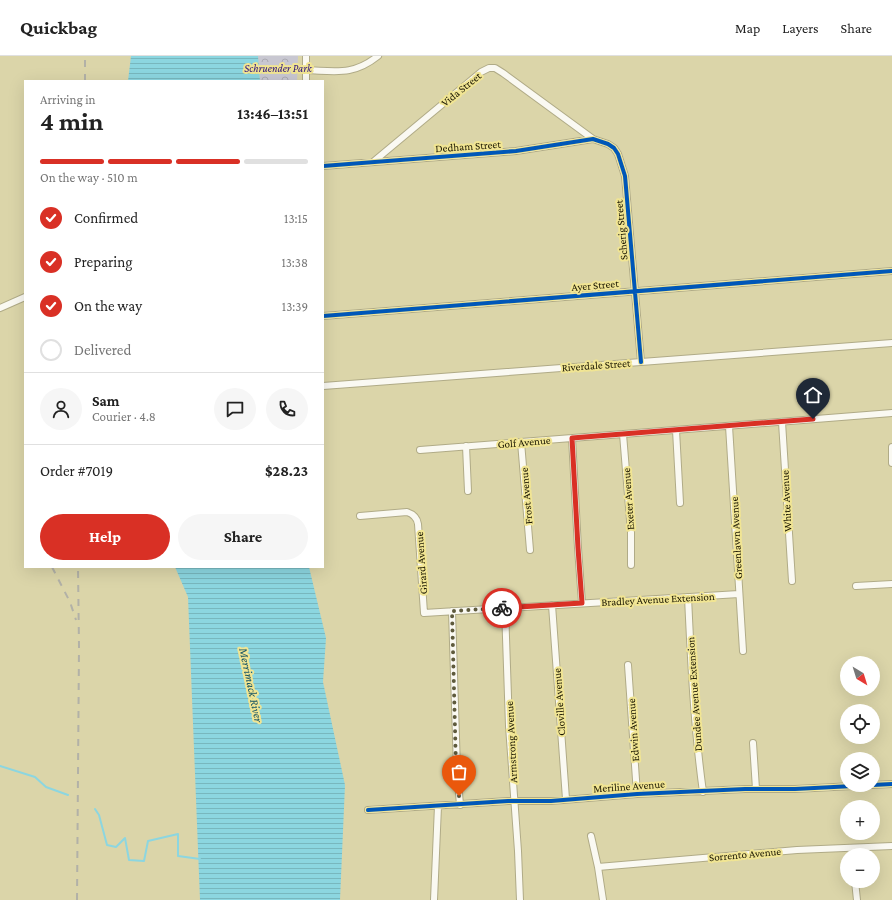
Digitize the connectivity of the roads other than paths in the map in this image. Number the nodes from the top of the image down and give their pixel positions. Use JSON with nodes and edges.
{"nodes":[{"id":1,"x":306,"y":56,"type":"edge"},
{"id":2,"x":378,"y":56,"type":"edge"},
{"id":3,"x":306,"y":70,"type":"junction"},
{"id":4,"x":306,"y":80,"type":"edge"},
{"id":5,"x":593,"y":139,"type":"junction"},
{"id":6,"x":373,"y":162,"type":"junction"},
{"id":7,"x":324,"y":166,"type":"edge"},
{"id":8,"x":892,"y":271,"type":"edge"},
{"id":9,"x":635,"y":291,"type":"junction"},
{"id":10,"x":24,"y":297,"type":"edge"},
{"id":11,"x":0,"y":308,"type":"edge"},
{"id":12,"x":324,"y":316,"type":"edge"},
{"id":13,"x":892,"y":343,"type":"edge"},
{"id":14,"x":641,"y":362,"type":"junction"},
{"id":15,"x":324,"y":386,"type":"edge"},
{"id":16,"x":892,"y":413,"type":"edge"},
{"id":17,"x":782,"y":422,"type":"junction"},
{"id":18,"x":729,"y":426,"type":"junction"},
{"id":19,"x":676,"y":430,"type":"junction"},
{"id":20,"x":623,"y":434,"type":"junction"},
{"id":21,"x":572,"y":438,"type":"junction"},
{"id":22,"x":521,"y":442,"type":"junction"},
{"id":23,"x":466,"y":446,"type":"junction"},
{"id":24,"x":892,"y":447,"type":"edge"},
{"id":25,"x":420,"y":450,"type":"dead end"},
{"id":26,"x":892,"y":462,"type":"edge"},
{"id":27,"x":468,"y":491,"type":"dead end"},
{"id":28,"x":680,"y":503,"type":"dead end"},
{"id":29,"x":360,"y":516,"type":"dead end"},
{"id":30,"x":530,"y":550,"type":"dead end"},
{"id":31,"x":631,"y":565,"type":"dead end"},
{"id":32,"x":792,"y":581,"type":"dead end"},
{"id":33,"x":892,"y":584,"type":"edge"},
{"id":34,"x":856,"y":586,"type":"dead end"},
{"id":35,"x":739,"y":594,"type":"junction"},
{"id":36,"x":688,"y":597,"type":"junction"},
{"id":37,"x":582,"y":603,"type":"junction"},
{"id":38,"x":552,"y":605,"type":"junction"},
{"id":39,"x":505,"y":608,"type":"junction"},
{"id":40,"x":452,"y":611,"type":"junction"},
{"id":41,"x":424,"y":612,"type":"joint"},
{"id":42,"x":743,"y":651,"type":"dead end"},
{"id":43,"x":628,"y":665,"type":"dead end"},
{"id":44,"x":753,"y":743,"type":"dead end"},
{"id":45,"x":892,"y":784,"type":"edge"},
{"id":46,"x":756,"y":789,"type":"junction"},
{"id":47,"x":703,"y":792,"type":"junction"},
{"id":48,"x":637,"y":794,"type":"junction"},
{"id":49,"x":566,"y":799,"type":"junction"},
{"id":50,"x":514,"y":801,"type":"junction"},
{"id":51,"x":460,"y":805,"type":"junction"},
{"id":52,"x":438,"y":806,"type":"junction"},
{"id":53,"x":368,"y":810,"type":"dead end"},
{"id":54,"x":591,"y":836,"type":"dead end"},
{"id":55,"x":892,"y":846,"type":"edge"},
{"id":56,"x":853,"y":848,"type":"edge"},
{"id":57,"x":840,"y":849,"type":"edge"},
{"id":58,"x":598,"y":867,"type":"junction"},
{"id":59,"x":856,"y":888,"type":"edge"},
{"id":60,"x":434,"y":900,"type":"edge"},
{"id":61,"x":520,"y":900,"type":"edge"},
{"id":62,"x":603,"y":900,"type":"edge"},
{"id":63,"x":857,"y":900,"type":"edge"}],
"edges":[{"from":1,"to":3,"type":"street"},
{"from":2,"to":3,"type":"street"},
{"from":3,"to":4,"type":"street"},
{"from":5,"to":6,"type":"street","name":"Dedham Street"},
{"from":5,"to":6,"type":"street","name":"Vida Street"},
{"from":5,"to":9,"type":"street","name":"Scherig Street"},
{"from":6,"to":7,"type":"street","name":"Dedham Street"},
{"from":8,"to":9,"type":"street","name":"Ayer Street"},
{"from":9,"to":12,"type":"street","name":"Ayer Street"},
{"from":9,"to":14,"type":"street","name":"Scherig Street"},
{"from":10,"to":11,"type":"street"},
{"from":13,"to":14,"type":"street","name":"Riverdale Street"},
{"from":14,"to":15,"type":"street","name":"Riverdale Street"},
{"from":16,"to":17,"type":"street","name":"Golf Avenue"},
{"from":17,"to":18,"type":"street","name":"Golf Avenue"},
{"from":17,"to":32,"type":"street","name":"White Avenue"},
{"from":18,"to":19,"type":"street","name":"Golf Avenue"},
{"from":18,"to":35,"type":"street","name":"Greenlawn Avenue"},
{"from":19,"to":20,"type":"street","name":"Golf Avenue"},
{"from":19,"to":28,"type":"street"},
{"from":20,"to":21,"type":"street","name":"Golf Avenue"},
{"from":20,"to":31,"type":"street","name":"Exeter Avenue"},
{"from":21,"to":22,"type":"street","name":"Golf Avenue"},
{"from":21,"to":37,"type":"street"},
{"from":22,"to":23,"type":"street","name":"Golf Avenue"},
{"from":22,"to":30,"type":"street","name":"Frost Avenue"},
{"from":23,"to":25,"type":"street","name":"Golf Avenue"},
{"from":23,"to":27,"type":"street"},
{"from":24,"to":26,"type":"street"},
{"from":29,"to":41,"type":"street","name":"Girard Avenue"},
{"from":33,"to":34,"type":"street"},
{"from":35,"to":36,"type":"street","name":"Bradley Avenue Extension"},
{"from":35,"to":42,"type":"street","name":"Greenlawn Avenue"},
{"from":36,"to":37,"type":"street","name":"Bradley Avenue Extension"},
{"from":36,"to":47,"type":"street","name":"Dundee Avenue Extension"},
{"from":37,"to":38,"type":"street","name":"Bradley Avenue Extension"},
{"from":38,"to":39,"type":"street","name":"Bradley Avenue Extension"},
{"from":38,"to":49,"type":"street","name":"Cloville Avenue"},
{"from":39,"to":40,"type":"street","name":"Bradley Avenue Extension"},
{"from":39,"to":50,"type":"street","name":"Armstrong Avenue"},
{"from":40,"to":41,"type":"street","name":"Bradley Avenue Extension"},
{"from":40,"to":51,"type":"street"},
{"from":43,"to":48,"type":"street","name":"Edwin Avenue"},
{"from":44,"to":46,"type":"street"},
{"from":45,"to":46,"type":"street","name":"Meriline Avenue"},
{"from":46,"to":47,"type":"street","name":"Meriline Avenue"},
{"from":47,"to":48,"type":"street","name":"Meriline Avenue"},
{"from":48,"to":49,"type":"street","name":"Meriline Avenue"},
{"from":49,"to":50,"type":"street","name":"Meriline Avenue"},
{"from":50,"to":51,"type":"street","name":"Meriline Avenue"},
{"from":50,"to":61,"type":"street","name":"Armstrong Avenue"},
{"from":51,"to":52,"type":"street","name":"Meriline Avenue"},
{"from":52,"to":53,"type":"street","name":"Meriline Avenue"},
{"from":52,"to":60,"type":"street"},
{"from":54,"to":58,"type":"street"},
{"from":55,"to":56,"type":"street","name":"Sorrento Avenue"},
{"from":57,"to":58,"type":"street","name":"Sorrento Avenue"},
{"from":58,"to":62,"type":"street"},
{"from":59,"to":63,"type":"street"}]}
